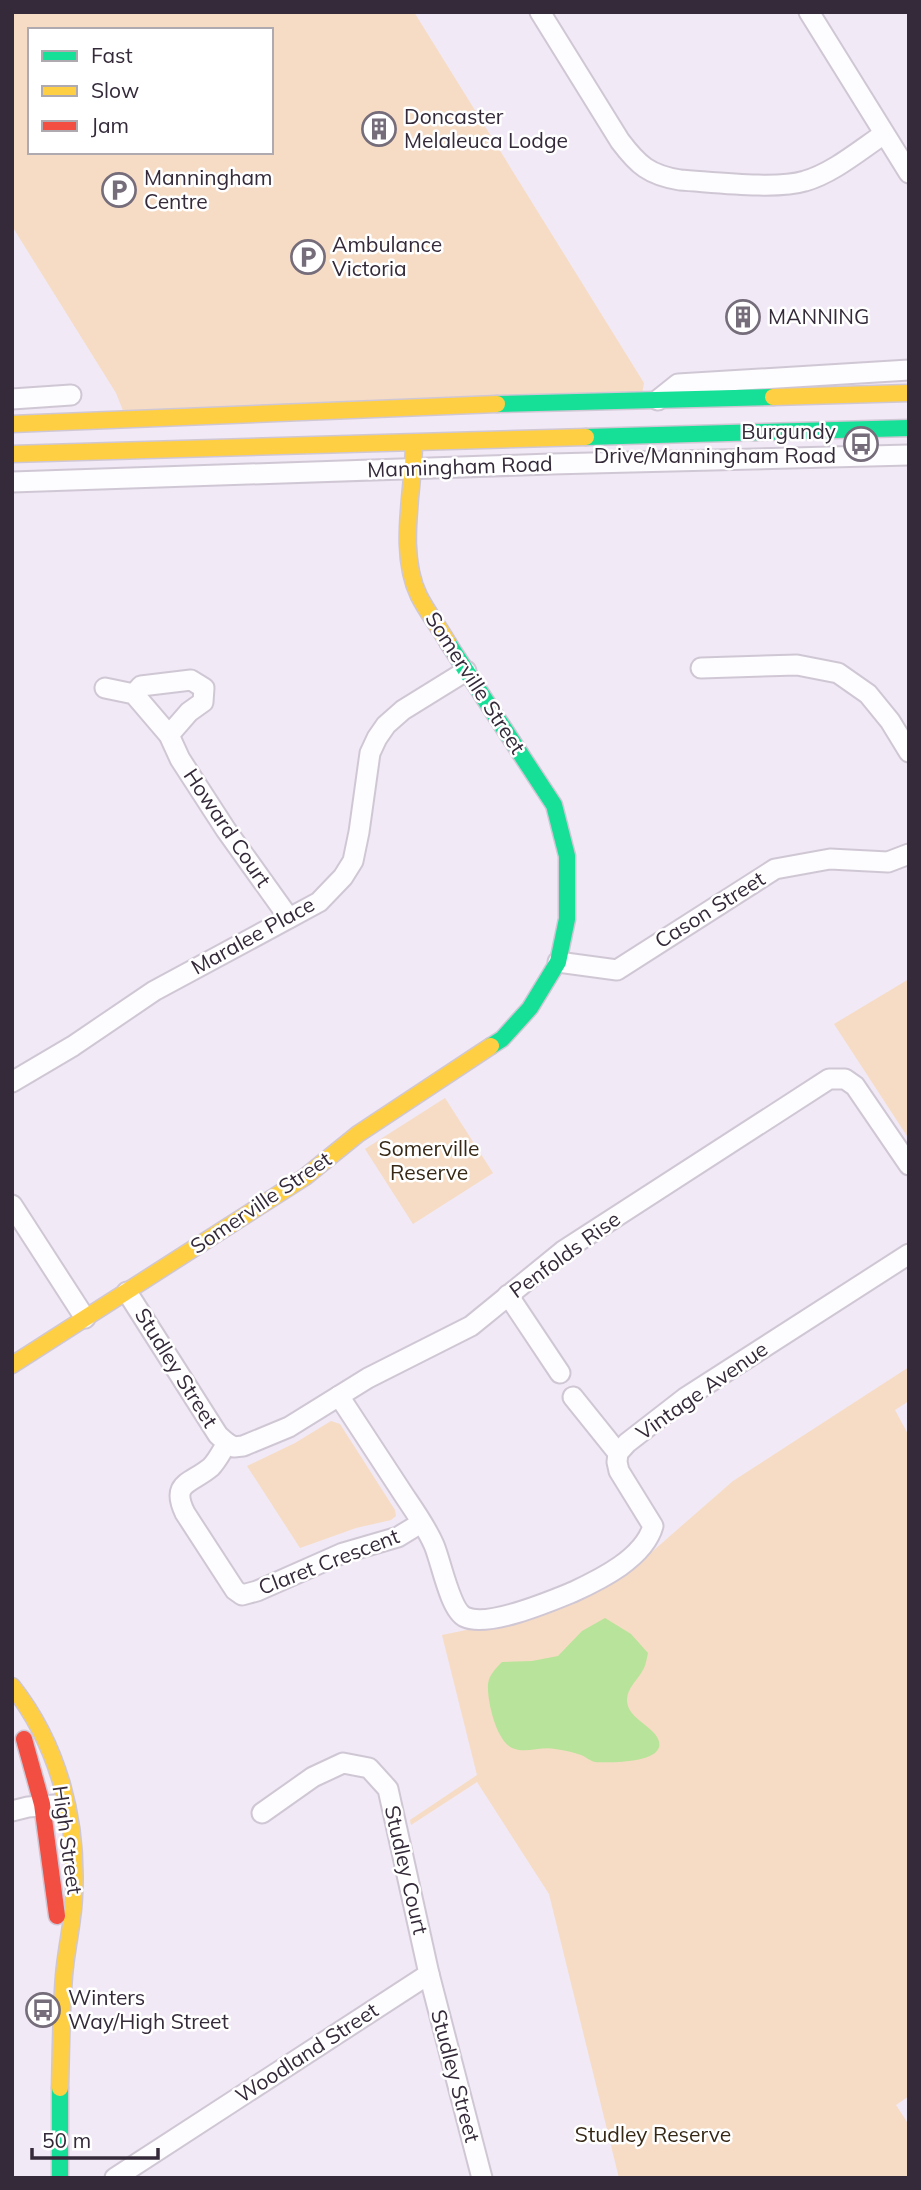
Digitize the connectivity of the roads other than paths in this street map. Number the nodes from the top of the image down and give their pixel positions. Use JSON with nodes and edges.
{"nodes":[{"id":1,"x":540,"y":12,"type":"edge"},
{"id":2,"x":809,"y":12,"type":"edge"},
{"id":3,"x":884,"y":134,"type":"junction"},
{"id":4,"x":909,"y":173,"type":"edge"},
{"id":5,"x":909,"y":370,"type":"edge"},
{"id":6,"x":909,"y":393,"type":"edge"},
{"id":7,"x":71,"y":395,"type":"dead end"},
{"id":8,"x":12,"y":398,"type":"edge"},
{"id":9,"x":658,"y":400,"type":"junction"},
{"id":10,"x":390,"y":407,"type":"junction"},
{"id":11,"x":12,"y":424,"type":"edge"},
{"id":12,"x":414,"y":424,"type":"junction"},
{"id":13,"x":909,"y":428,"type":"edge"},
{"id":14,"x":391,"y":442,"type":"junction"},
{"id":15,"x":12,"y":454,"type":"edge"},
{"id":16,"x":909,"y":455,"type":"edge"},
{"id":17,"x":404,"y":470,"type":"junction"},
{"id":18,"x":12,"y":482,"type":"edge"},
{"id":19,"x":408,"y":508,"type":"joint"},
{"id":20,"x":701,"y":668,"type":"dead end"},
{"id":21,"x":466,"y":671,"type":"junction"},
{"id":22,"x":106,"y":688,"type":"dead end"},
{"id":23,"x":134,"y":694,"type":"junction"},
{"id":24,"x":169,"y":735,"type":"junction"},
{"id":25,"x":909,"y":752,"type":"edge"},
{"id":26,"x":909,"y":854,"type":"edge"},
{"id":27,"x":289,"y":918,"type":"junction"},
{"id":28,"x":558,"y":962,"type":"junction"},
{"id":29,"x":12,"y":1082,"type":"edge"},
{"id":30,"x":909,"y":1165,"type":"edge"},
{"id":31,"x":12,"y":1205,"type":"edge"},
{"id":32,"x":907,"y":1259,"type":"edge"},
{"id":33,"x":127,"y":1292,"type":"junction"},
{"id":34,"x":508,"y":1295,"type":"junction"},
{"id":35,"x":85,"y":1318,"type":"junction"},
{"id":36,"x":12,"y":1365,"type":"edge"},
{"id":37,"x":560,"y":1374,"type":"dead end"},
{"id":38,"x":339,"y":1396,"type":"junction"},
{"id":39,"x":573,"y":1397,"type":"dead end"},
{"id":40,"x":227,"y":1443,"type":"junction"},
{"id":41,"x":618,"y":1453,"type":"junction"},
{"id":42,"x":421,"y":1523,"type":"junction"},
{"id":43,"x":12,"y":1686,"type":"edge"},
{"id":44,"x":16,"y":1723,"type":"dead end"},
{"id":45,"x":59,"y":1777,"type":"junction"},
{"id":46,"x":41,"y":1796,"type":"junction"},
{"id":47,"x":12,"y":1801,"type":"edge"},
{"id":48,"x":66,"y":1804,"type":"junction"},
{"id":49,"x":12,"y":1811,"type":"edge"},
{"id":50,"x":262,"y":1813,"type":"dead end"},
{"id":51,"x":429,"y":1974,"type":"junction"},
{"id":52,"x":64,"y":1976,"type":"junction"},
{"id":53,"x":60,"y":2178,"type":"edge"},
{"id":54,"x":115,"y":2178,"type":"edge"},
{"id":55,"x":482,"y":2178,"type":"edge"}],
"edges":[{"from":1,"to":3,"type":"street"},
{"from":2,"to":3,"type":"street"},
{"from":3,"to":4,"type":"street"},
{"from":5,"to":9,"type":"street","name":"Manningham Road"},
{"from":6,"to":9,"type":"main road","name":"Manningham Road"},
{"from":7,"to":8,"type":"street"},
{"from":9,"to":12,"type":"main road","name":"Manningham Road"},
{"from":10,"to":11,"type":"main road","name":"Manningham Road"},
{"from":10,"to":12,"type":"main road","name":"Manningham Road"},
{"from":10,"to":14,"type":"main road"},
{"from":12,"to":13,"type":"main road","name":"Manningham Road"},
{"from":12,"to":14,"type":"main road","name":"Manningham Road"},
{"from":12,"to":17,"type":"main road","name":"Somerville Street"},
{"from":14,"to":15,"type":"main road","name":"Manningham Road"},
{"from":14,"to":17,"type":"street","name":"Somerville Street"},
{"from":16,"to":17,"type":"street","name":"Manningham Road"},
{"from":17,"to":18,"type":"street","name":"Manningham Road"},
{"from":17,"to":19,"type":"street","name":"Somerville Street"},
{"from":19,"to":21,"type":"main road","name":"Somerville Street"},
{"from":20,"to":25,"type":"street"},
{"from":21,"to":27,"type":"street","name":"Maralee Place"},
{"from":21,"to":28,"type":"main road","name":"Somerville Street"},
{"from":22,"to":23,"type":"street"},
{"from":23,"to":24,"type":"street","name":"Howard Court"},
{"from":23,"to":24,"type":"street"},
{"from":24,"to":27,"type":"street","name":"Howard Court"},
{"from":26,"to":28,"type":"street","name":"Cason Street"},
{"from":27,"to":29,"type":"street","name":"Maralee Place"},
{"from":28,"to":33,"type":"main road","name":"Somerville Street"},
{"from":30,"to":34,"type":"street","name":"Penfolds Rise"},
{"from":31,"to":35,"type":"street"},
{"from":32,"to":41,"type":"street","name":"Vintage Avenue"},
{"from":33,"to":35,"type":"main road","name":"Somerville Street"},
{"from":33,"to":40,"type":"street","name":"Studley Street"},
{"from":34,"to":37,"type":"street"},
{"from":34,"to":38,"type":"street","name":"Penfolds Rise"},
{"from":35,"to":36,"type":"main road","name":"Somerville Street"},
{"from":38,"to":40,"type":"street","name":"Penfolds Rise"},
{"from":38,"to":42,"type":"street","name":"Vintage Avenue"},
{"from":39,"to":41,"type":"street"},
{"from":40,"to":42,"type":"street","name":"Claret Crescent"},
{"from":41,"to":42,"type":"street","name":"Vintage Avenue"},
{"from":43,"to":45,"type":"main road","name":"High Street"},
{"from":44,"to":46,"type":"main road","name":"High Street"},
{"from":45,"to":46,"type":"street"},
{"from":45,"to":48,"type":"main road","name":"High Street"},
{"from":46,"to":47,"type":"street"},
{"from":46,"to":48,"type":"street"},
{"from":46,"to":49,"type":"street"},
{"from":46,"to":52,"type":"main road","name":"High Street"},
{"from":48,"to":52,"type":"main road","name":"High Street"},
{"from":50,"to":51,"type":"street","name":"Studley Court"},
{"from":51,"to":54,"type":"street","name":"Woodland Street"},
{"from":51,"to":55,"type":"street","name":"Studley Street"},
{"from":52,"to":53,"type":"main road","name":"High Street"}]}
